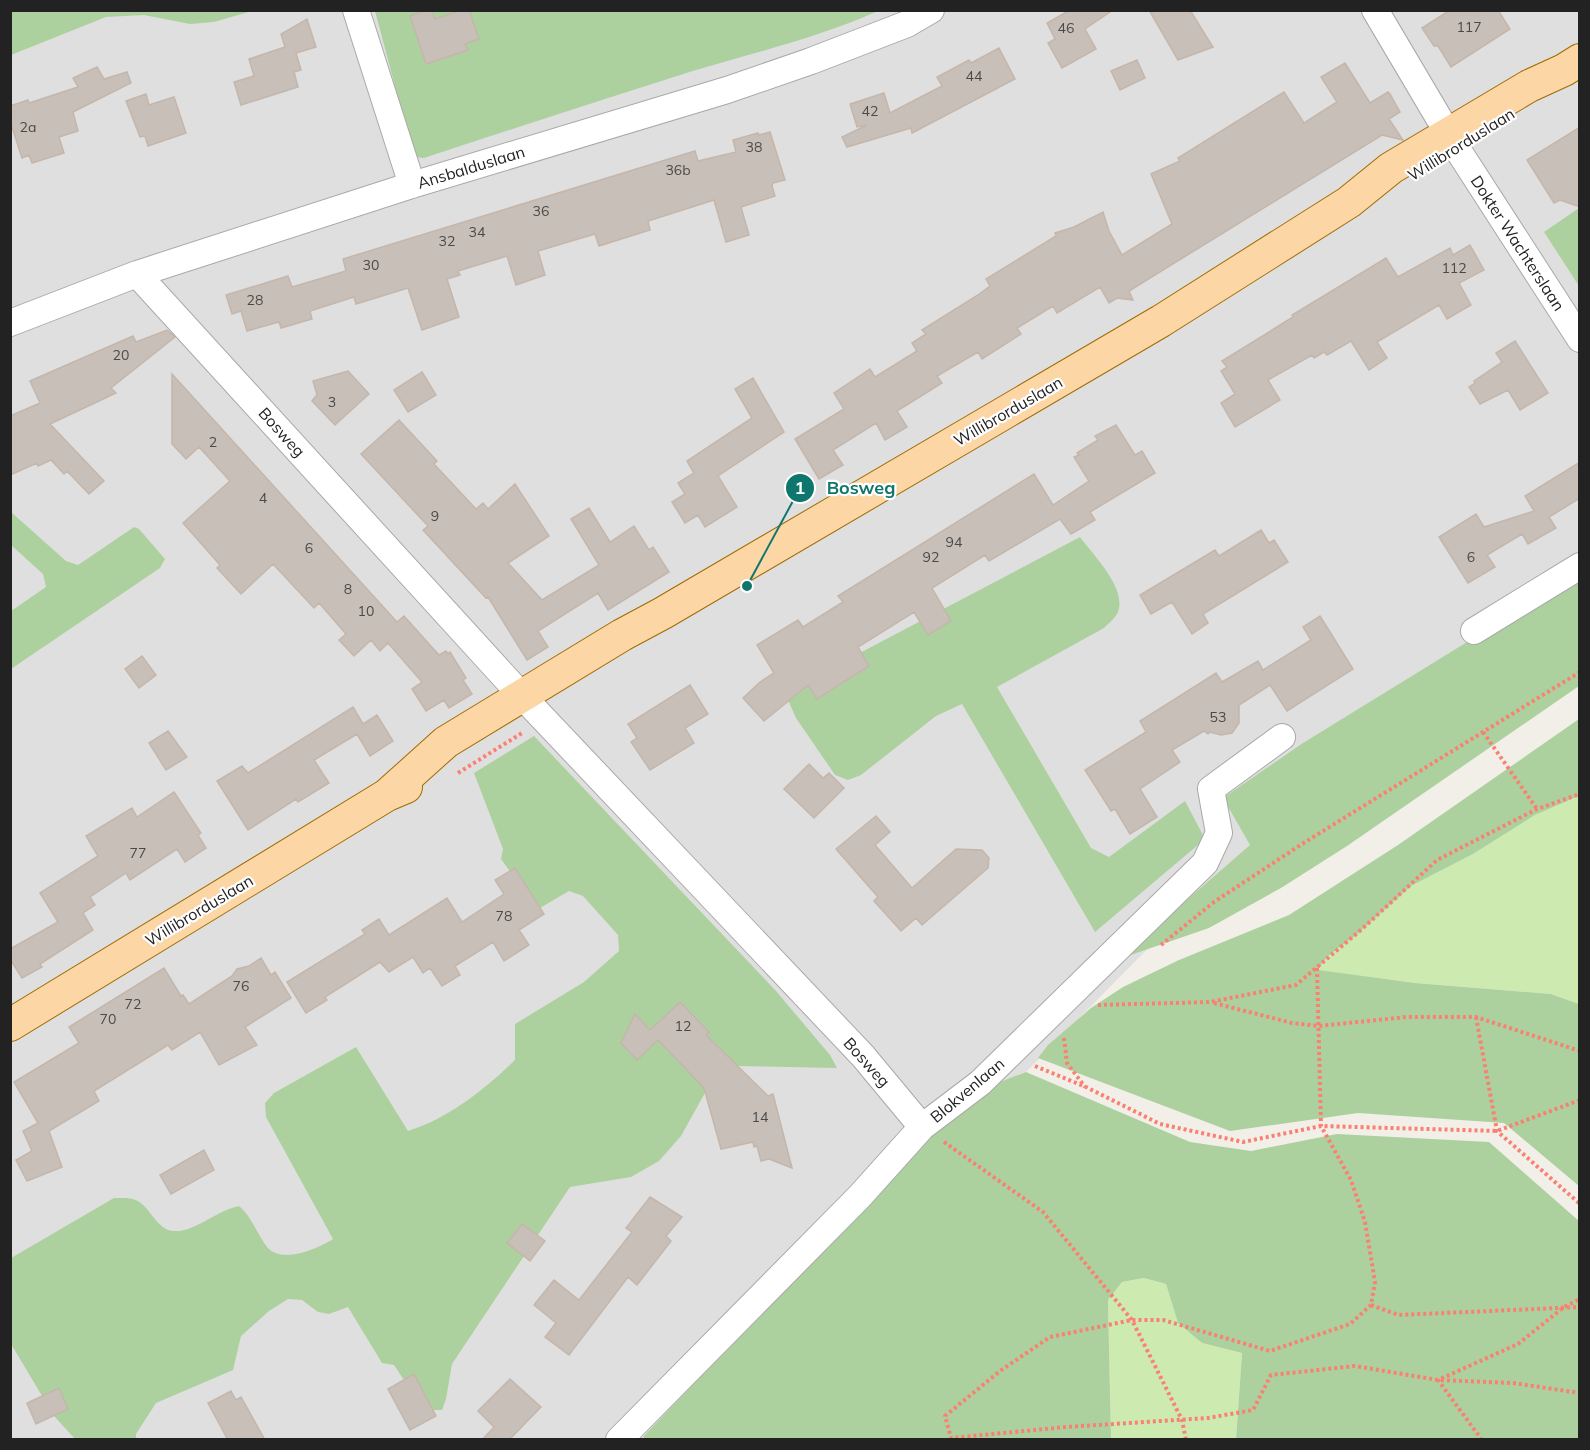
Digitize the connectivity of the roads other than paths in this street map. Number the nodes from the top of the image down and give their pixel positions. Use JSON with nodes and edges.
{"nodes":[{"id":1,"x":356,"y":10,"type":"edge"},
{"id":2,"x":931,"y":10,"type":"edge"},
{"id":3,"x":1375,"y":10,"type":"edge"},
{"id":4,"x":1572,"y":65,"type":"edge"},
{"id":5,"x":1452,"y":140,"type":"junction"},
{"id":6,"x":412,"y":185,"type":"junction"},
{"id":7,"x":137,"y":274,"type":"junction"},
{"id":8,"x":13,"y":315,"type":"edge"},
{"id":9,"x":1580,"y":339,"type":"edge"},
{"id":10,"x":1580,"y":566,"type":"edge"},
{"id":11,"x":1474,"y":631,"type":"dead end"},
{"id":12,"x":530,"y":704,"type":"junction"},
{"id":13,"x":1282,"y":737,"type":"dead end"},
{"id":14,"x":10,"y":1024,"type":"edge"},
{"id":15,"x":922,"y":1127,"type":"junction"},
{"id":16,"x":619,"y":1440,"type":"edge"}],
"edges":[{"from":1,"to":6,"type":"street"},
{"from":2,"to":6,"type":"street","name":"Ansbalduslaan"},
{"from":3,"to":5,"type":"street","name":"Dokter Wachterslaan"},
{"from":4,"to":5,"type":"main road","name":"Willibrorduslaan"},
{"from":5,"to":9,"type":"street","name":"Dokter Wachterslaan"},
{"from":5,"to":12,"type":"main road","name":"Willibrorduslaan"},
{"from":6,"to":7,"type":"street","name":"Ansbalduslaan"},
{"from":7,"to":8,"type":"street","name":"Ansbalduslaan"},
{"from":7,"to":12,"type":"street","name":"Bosweg"},
{"from":10,"to":11,"type":"street"},
{"from":12,"to":14,"type":"main road","name":"Willibrorduslaan"},
{"from":12,"to":15,"type":"street","name":"Bosweg"},
{"from":13,"to":15,"type":"street","name":"Blokvenlaan"},
{"from":15,"to":16,"type":"street","name":"Blokvenlaan"}]}
